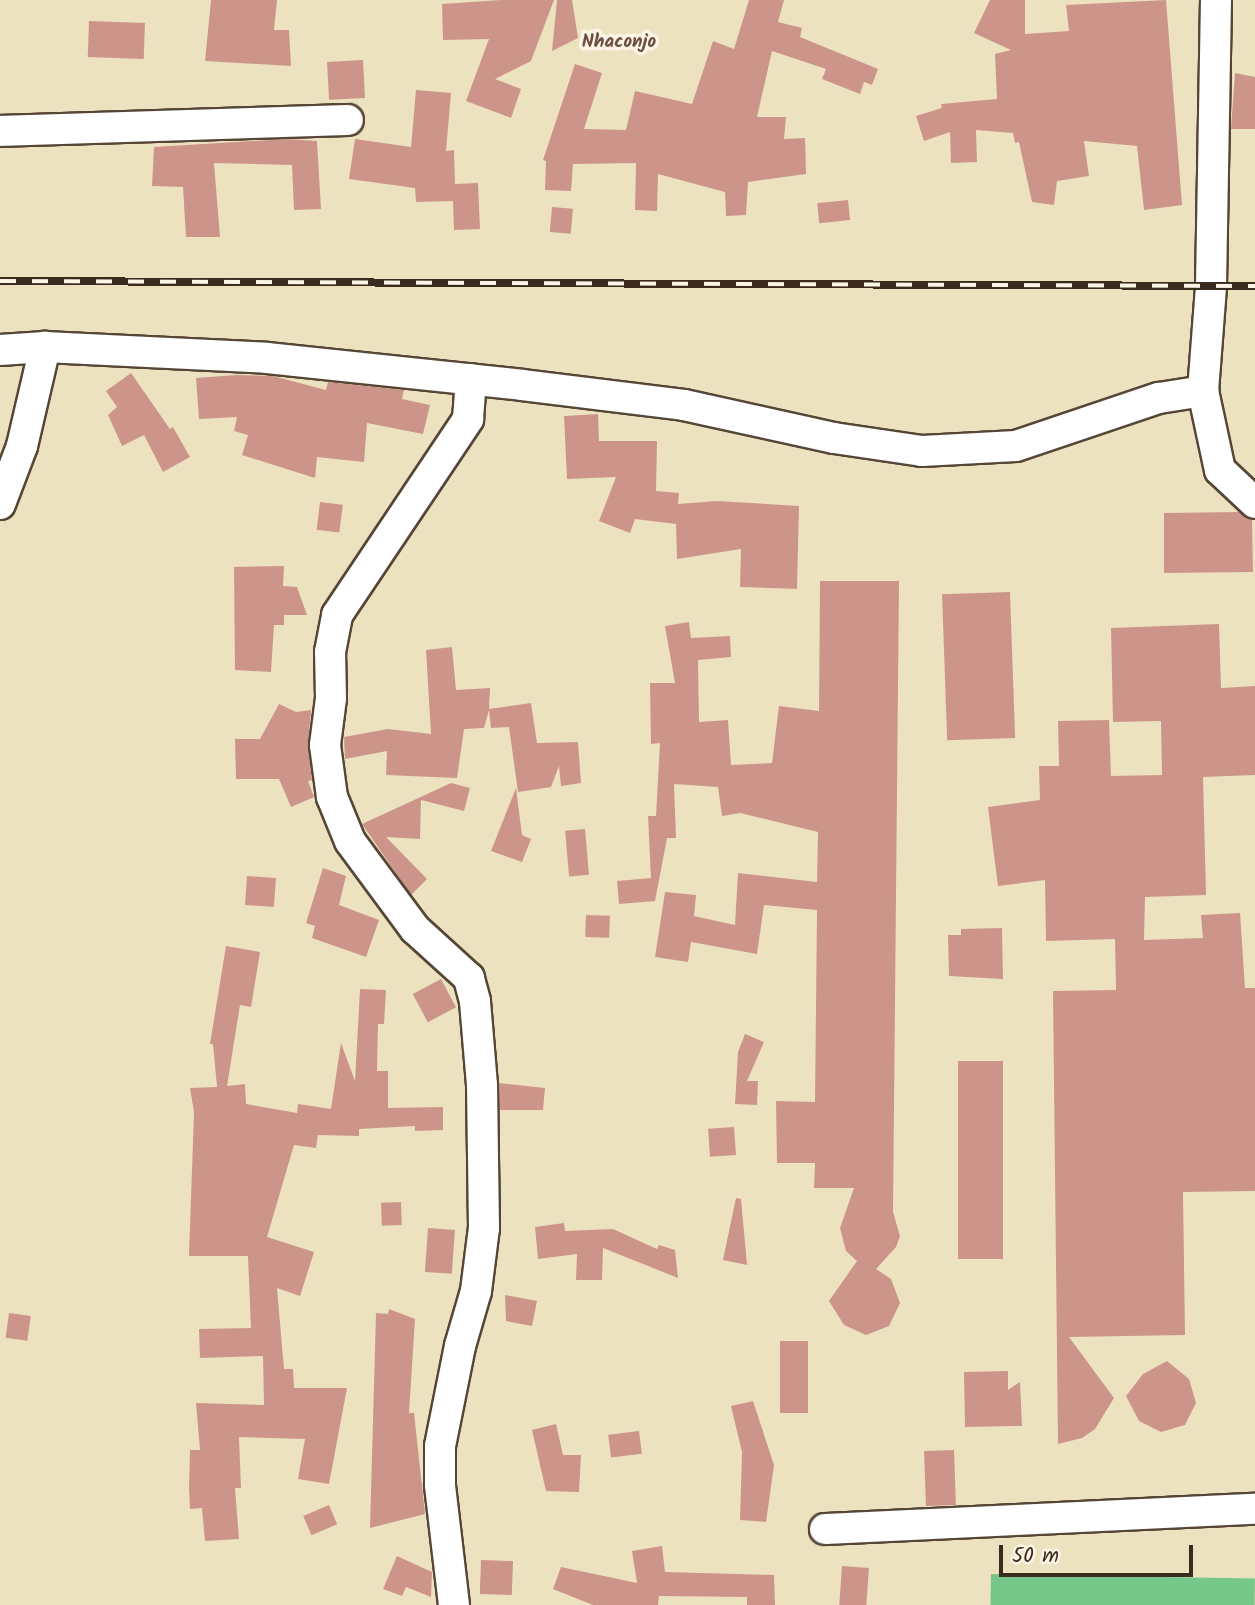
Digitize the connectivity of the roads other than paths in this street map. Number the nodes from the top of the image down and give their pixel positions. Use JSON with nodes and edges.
{"nodes":[{"id":1,"x":1216,"y":0,"type":"edge"},
{"id":2,"x":348,"y":120,"type":"dead end"},
{"id":3,"x":0,"y":131,"type":"edge"},
{"id":4,"x":45,"y":347,"type":"junction"},
{"id":5,"x":0,"y":350,"type":"edge"},
{"id":6,"x":471,"y":379,"type":"junction"},
{"id":7,"x":1203,"y":391,"type":"junction"},
{"id":8,"x":1255,"y":503,"type":"edge"},
{"id":9,"x":0,"y":504,"type":"edge"},
{"id":10,"x":1255,"y":1509,"type":"edge"},
{"id":11,"x":825,"y":1529,"type":"dead end"},
{"id":12,"x":454,"y":1605,"type":"edge"}],
"edges":[{"from":1,"to":7,"type":"street"},
{"from":2,"to":3,"type":"street"},
{"from":4,"to":5,"type":"street"},
{"from":4,"to":6,"type":"street"},
{"from":4,"to":9,"type":"street"},
{"from":6,"to":7,"type":"street"},
{"from":6,"to":12,"type":"street"},
{"from":7,"to":8,"type":"street"},
{"from":10,"to":11,"type":"street"}]}
